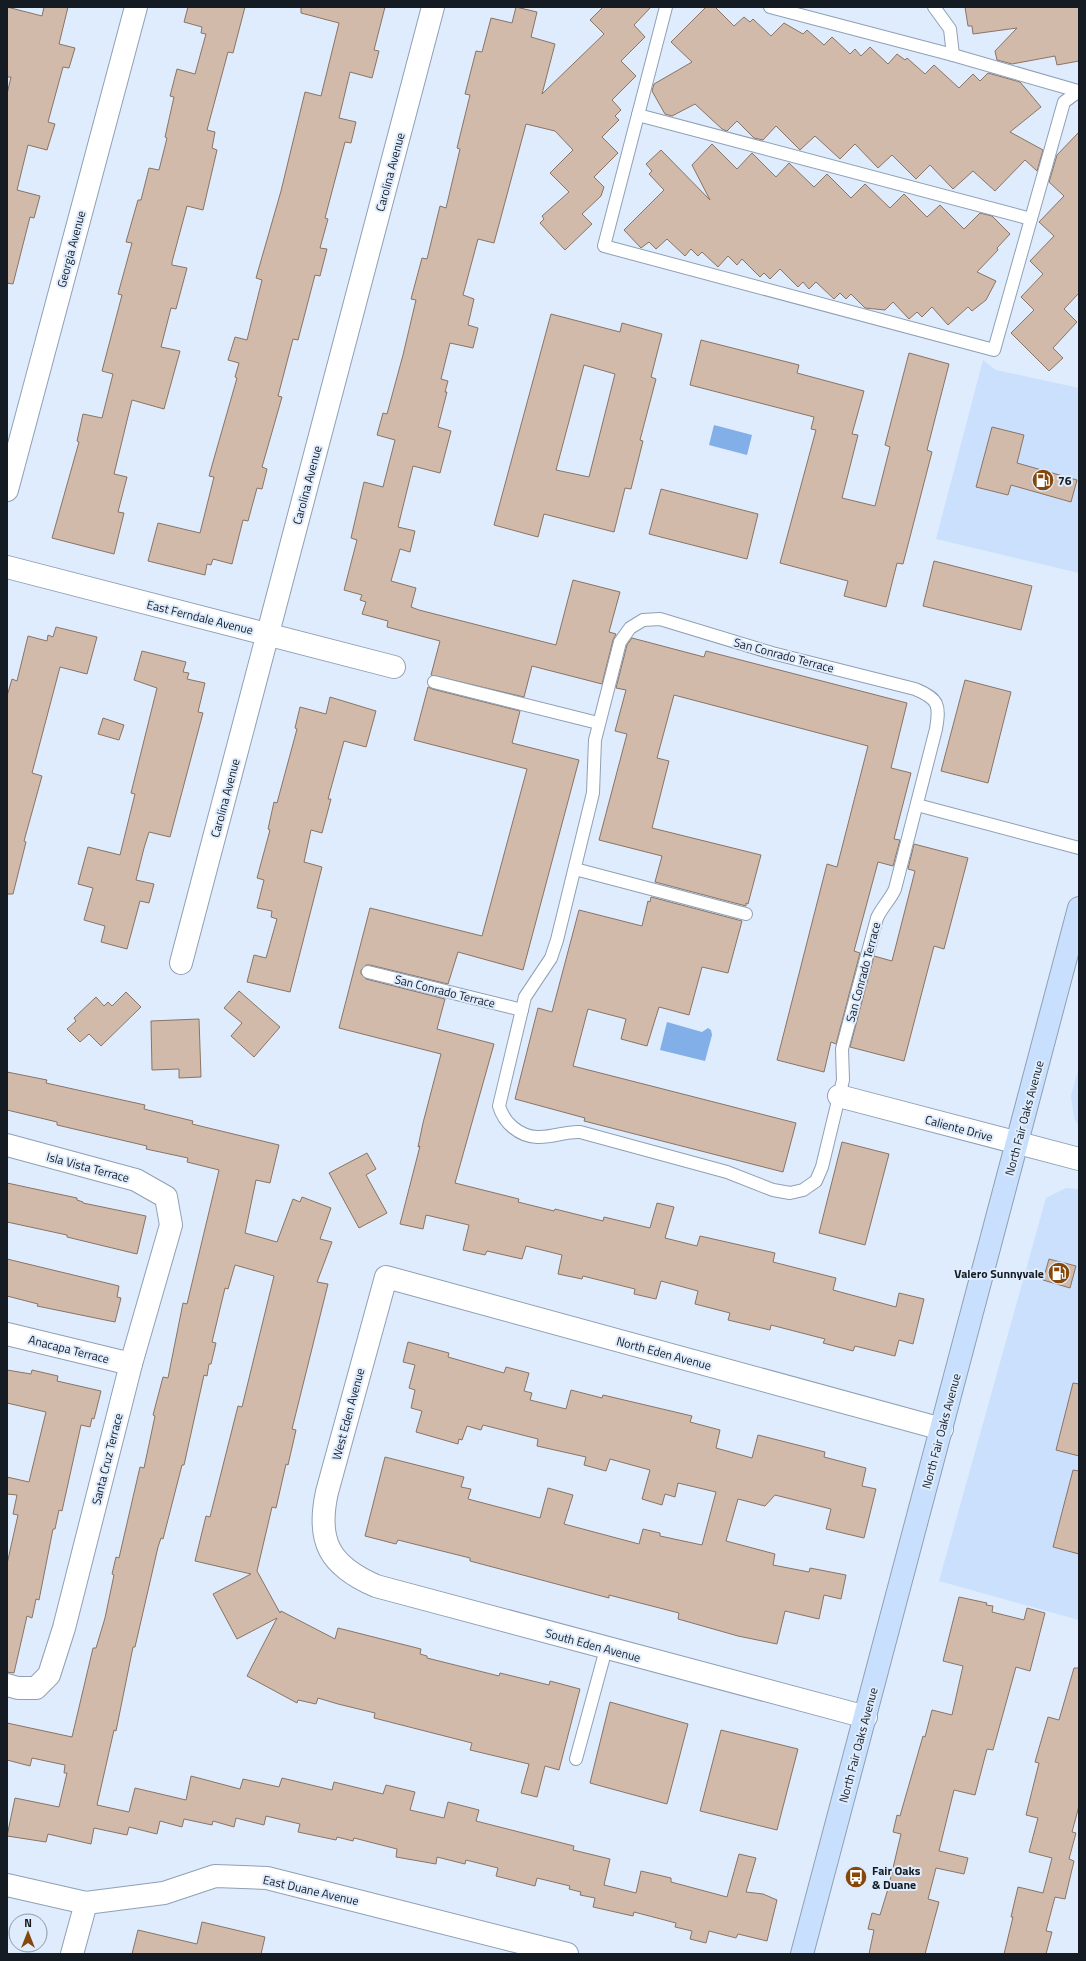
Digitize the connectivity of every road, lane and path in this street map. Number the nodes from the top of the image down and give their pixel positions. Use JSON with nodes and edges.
{"nodes":[{"id":1,"x":136,"y":7,"type":"edge"},
{"id":2,"x":433,"y":7,"type":"edge"},
{"id":3,"x":666,"y":7,"type":"edge"},
{"id":4,"x":770,"y":7,"type":"edge"},
{"id":5,"x":934,"y":7,"type":"edge"},
{"id":6,"x":953,"y":55,"type":"junction"},
{"id":7,"x":1079,"y":91,"type":"edge"},
{"id":8,"x":638,"y":115,"type":"junction"},
{"id":9,"x":1031,"y":219,"type":"junction"},
{"id":10,"x":7,"y":490,"type":"edge"},
{"id":11,"x":7,"y":567,"type":"edge"},
{"id":12,"x":268,"y":634,"type":"junction"},
{"id":13,"x":394,"y":667,"type":"dead end"},
{"id":14,"x":434,"y":682,"type":"dead end"},
{"id":15,"x":598,"y":723,"type":"junction"},
{"id":16,"x":917,"y":805,"type":"junction"},
{"id":17,"x":1079,"y":848,"type":"edge"},
{"id":18,"x":575,"y":869,"type":"junction"},
{"id":19,"x":1079,"y":908,"type":"edge"},
{"id":20,"x":746,"y":914,"type":"dead end"},
{"id":21,"x":182,"y":963,"type":"dead end"},
{"id":22,"x":368,"y":972,"type":"dead end"},
{"id":23,"x":522,"y":1010,"type":"junction"},
{"id":24,"x":839,"y":1096,"type":"junction"},
{"id":25,"x":1018,"y":1143,"type":"junction"},
{"id":26,"x":7,"y":1145,"type":"edge"},
{"id":27,"x":1079,"y":1159,"type":"edge"},
{"id":28,"x":166,"y":1197,"type":"joint"},
{"id":29,"x":386,"y":1277,"type":"joint"},
{"id":30,"x":7,"y":1334,"type":"edge"},
{"id":31,"x":131,"y":1364,"type":"junction"},
{"id":32,"x":942,"y":1429,"type":"junction"},
{"id":33,"x":331,"y":1552,"type":"joint"},
{"id":34,"x":606,"y":1649,"type":"junction"},
{"id":35,"x":7,"y":1685,"type":"edge"},
{"id":36,"x":866,"y":1717,"type":"junction"},
{"id":37,"x":576,"y":1759,"type":"dead end"},
{"id":38,"x":7,"y":1885,"type":"edge"},
{"id":39,"x":86,"y":1903,"type":"junction"},
{"id":40,"x":72,"y":1954,"type":"edge"},
{"id":41,"x":567,"y":1954,"type":"edge"},
{"id":42,"x":802,"y":1954,"type":"edge"}],
"edges":[{"from":1,"to":10,"type":"street","name":"Georgia Avenue"},
{"from":2,"to":12,"type":"street","name":"Carolina Avenue"},
{"from":3,"to":8,"type":"lane"},
{"from":4,"to":6,"type":"lane"},
{"from":5,"to":6,"type":"lane"},
{"from":6,"to":7,"type":"lane"},
{"from":7,"to":9,"type":"lane"},
{"from":8,"to":9,"type":"lane"},
{"from":8,"to":9,"type":"lane"},
{"from":11,"to":12,"type":"street","name":"East Ferndale Avenue"},
{"from":12,"to":13,"type":"street","name":"East Ferndale Avenue"},
{"from":12,"to":21,"type":"street","name":"Carolina Avenue"},
{"from":14,"to":15,"type":"lane"},
{"from":15,"to":16,"type":"lane","name":"San Conrado Terrace"},
{"from":15,"to":18,"type":"lane","name":"San Conrado Terrace"},
{"from":16,"to":17,"type":"lane"},
{"from":16,"to":24,"type":"lane","name":"San Conrado Terrace"},
{"from":18,"to":20,"type":"lane"},
{"from":18,"to":23,"type":"lane","name":"San Conrado Terrace"},
{"from":19,"to":25,"type":"main road","name":"North Fair Oaks Avenue"},
{"from":22,"to":23,"type":"lane","name":"San Conrado Terrace"},
{"from":23,"to":24,"type":"lane","name":"San Conrado Terrace"},
{"from":24,"to":25,"type":"street","name":"Caliente Drive"},
{"from":25,"to":27,"type":"street","name":"Caliente Drive"},
{"from":25,"to":32,"type":"main road","name":"North Fair Oaks Avenue"},
{"from":26,"to":28,"type":"street","name":"Isla Vista Terrace"},
{"from":28,"to":31,"type":"street","name":"Santa Cruz Terrace"},
{"from":29,"to":32,"type":"street","name":"North Eden Avenue"},
{"from":29,"to":33,"type":"street","name":"West Eden Avenue"},
{"from":30,"to":31,"type":"street","name":"Anacapa Terrace"},
{"from":31,"to":35,"type":"street","name":"Santa Cruz Terrace"},
{"from":32,"to":36,"type":"main road","name":"North Fair Oaks Avenue"},
{"from":33,"to":34,"type":"street","name":"South Eden Avenue"},
{"from":34,"to":36,"type":"street","name":"South Eden Avenue"},
{"from":34,"to":37,"type":"lane"},
{"from":36,"to":42,"type":"main road","name":"North Fair Oaks Avenue"},
{"from":38,"to":39,"type":"street","name":"East Duane Avenue"},
{"from":39,"to":40,"type":"street"},
{"from":39,"to":41,"type":"street","name":"East Duane Avenue"}]}
